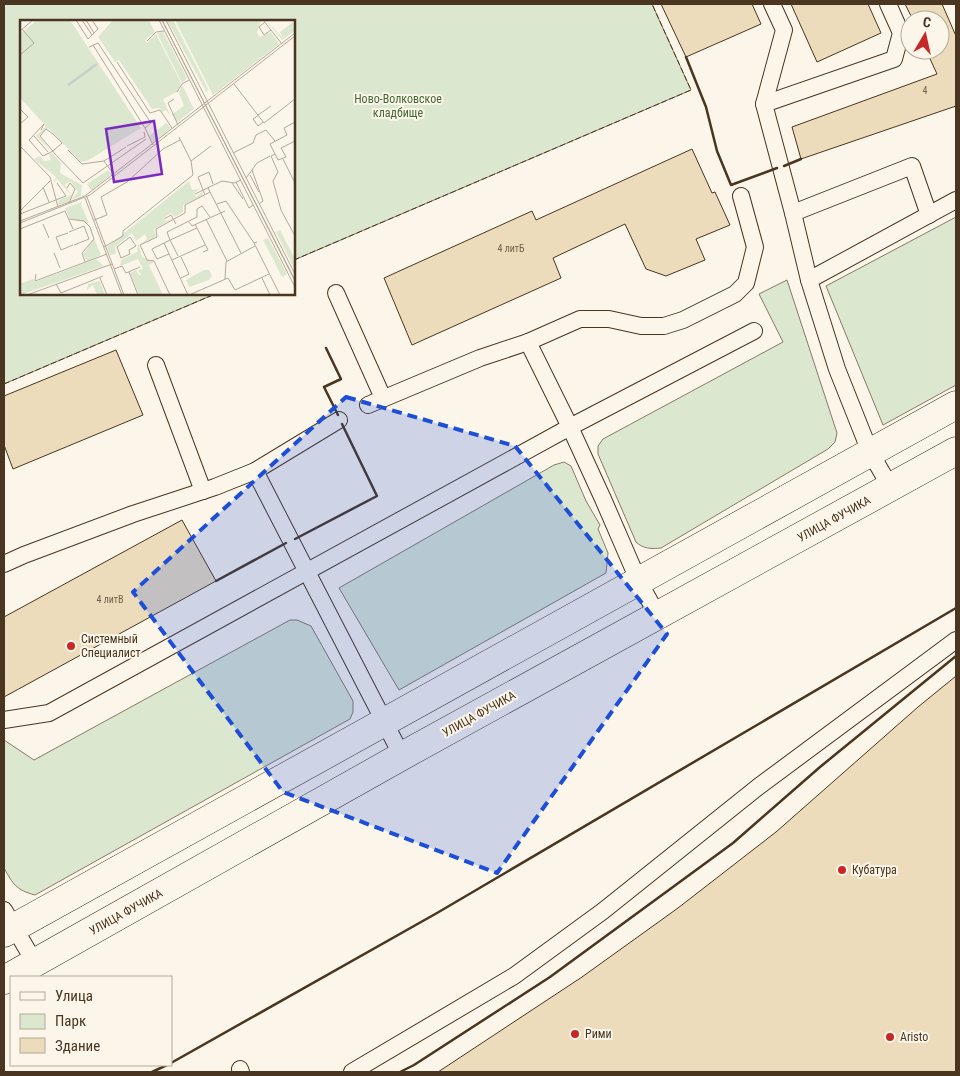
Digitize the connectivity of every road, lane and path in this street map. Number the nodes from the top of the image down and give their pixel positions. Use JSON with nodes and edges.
{"nodes":[{"id":1,"x":772,"y":4,"type":"edge"},
{"id":2,"x":888,"y":4,"type":"edge"},
{"id":3,"x":764,"y":104,"type":"junction"},
{"id":4,"x":741,"y":196,"type":"dead end"},
{"id":5,"x":956,"y":200,"type":"edge"},
{"id":6,"x":793,"y":213,"type":"junction"},
{"id":7,"x":928,"y":215,"type":"junction"},
{"id":8,"x":809,"y":280,"type":"junction"},
{"id":9,"x":336,"y":293,"type":"dead end"},
{"id":10,"x":754,"y":330,"type":"dead end"},
{"id":11,"x":528,"y":342,"type":"junction"},
{"id":12,"x":156,"y":365,"type":"dead end"},
{"id":13,"x":383,"y":398,"type":"junction"},
{"id":14,"x":368,"y":405,"type":"dead end"},
{"id":15,"x":956,"y":405,"type":"edge"},
{"id":16,"x":338,"y":420,"type":"dead end"},
{"id":17,"x":570,"y":427,"type":"junction"},
{"id":18,"x":870,"y":452,"type":"junction"},
{"id":19,"x":956,"y":452,"type":"edge"},
{"id":20,"x":254,"y":471,"type":"junction"},
{"id":21,"x":891,"y":488,"type":"junction"},
{"id":22,"x":203,"y":491,"type":"junction"},
{"id":23,"x":4,"y":564,"type":"edge"},
{"id":24,"x":308,"y":572,"type":"junction"},
{"id":25,"x":638,"y":582,"type":"junction"},
{"id":26,"x":658,"y":616,"type":"junction"},
{"id":27,"x":956,"y":640,"type":"edge"},
{"id":28,"x":4,"y":720,"type":"edge"},
{"id":29,"x":385,"y":722,"type":"junction"},
{"id":30,"x":402,"y":756,"type":"junction"},
{"id":31,"x":7,"y":924,"type":"edge"},
{"id":32,"x":35,"y":963,"type":"junction"},
{"id":33,"x":11,"y":976,"type":"edge"},
{"id":34,"x":352,"y":1072,"type":"edge"}],
"edges":[{"from":1,"to":3,"type":"lane"},
{"from":2,"to":3,"type":"lane"},
{"from":3,"to":6,"type":"lane"},
{"from":4,"to":11,"type":"lane"},
{"from":5,"to":7,"type":"lane"},
{"from":6,"to":7,"type":"lane"},
{"from":6,"to":8,"type":"lane"},
{"from":7,"to":8,"type":"lane"},
{"from":8,"to":18,"type":"lane"},
{"from":9,"to":13,"type":"lane"},
{"from":10,"to":17,"type":"lane"},
{"from":11,"to":13,"type":"lane"},
{"from":11,"to":17,"type":"lane"},
{"from":12,"to":22,"type":"lane"},
{"from":13,"to":14,"type":"lane"},
{"from":15,"to":18,"type":"street"},
{"from":16,"to":20,"type":"lane"},
{"from":17,"to":24,"type":"lane"},
{"from":17,"to":25,"type":"lane"},
{"from":18,"to":21,"type":"lane"},
{"from":18,"to":25,"type":"street"},
{"from":19,"to":21,"type":"street","name":"УЛИЦА ФУЧИКА"},
{"from":20,"to":22,"type":"lane"},
{"from":20,"to":24,"type":"lane"},
{"from":21,"to":26,"type":"street","name":"УЛИЦА ФУЧИКА"},
{"from":22,"to":23,"type":"lane"},
{"from":24,"to":28,"type":"lane"},
{"from":24,"to":29,"type":"lane"},
{"from":25,"to":26,"type":"lane"},
{"from":25,"to":29,"type":"street"},
{"from":26,"to":30,"type":"street","name":"УЛИЦА ФУЧИКА"},
{"from":27,"to":34,"type":"lane"},
{"from":29,"to":30,"type":"lane"},
{"from":29,"to":31,"type":"street"},
{"from":30,"to":32,"type":"street","name":"УЛИЦА ФУЧИКА"},
{"from":31,"to":32,"type":"lane"},
{"from":32,"to":33,"type":"street","name":"УЛИЦА ФУЧИКА"}]}
